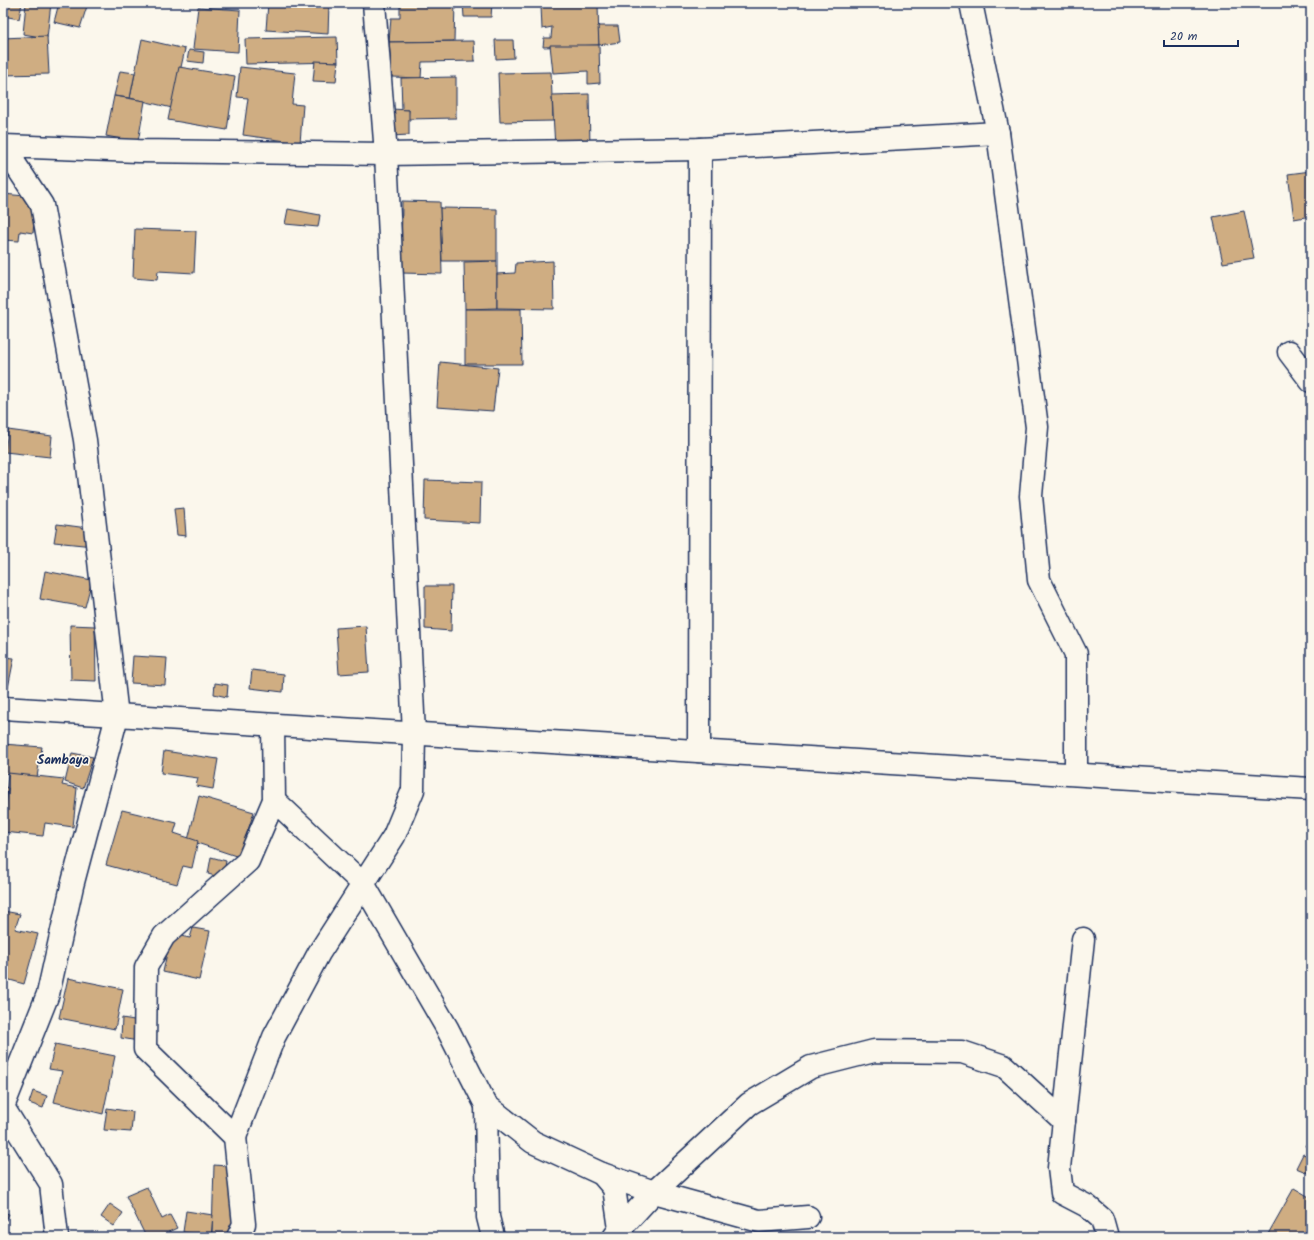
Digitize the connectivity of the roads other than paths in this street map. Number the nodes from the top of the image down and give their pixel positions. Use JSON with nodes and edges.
{"nodes":[{"id":1,"x":374,"y":3,"type":"edge"},
{"id":2,"x":971,"y":3,"type":"edge"},
{"id":3,"x":998,"y":133,"type":"junction"},
{"id":4,"x":4,"y":146,"type":"edge"},
{"id":5,"x":700,"y":149,"type":"junction"},
{"id":6,"x":386,"y":154,"type":"junction"},
{"id":7,"x":1289,"y":352,"type":"dead end"},
{"id":8,"x":1311,"y":381,"type":"edge"},
{"id":9,"x":3,"y":708,"type":"edge"},
{"id":10,"x":117,"y":716,"type":"junction"},
{"id":11,"x":273,"y":726,"type":"junction"},
{"id":12,"x":414,"y":734,"type":"junction"},
{"id":13,"x":698,"y":751,"type":"junction"},
{"id":14,"x":1076,"y":774,"type":"junction"},
{"id":15,"x":1311,"y":789,"type":"edge"},
{"id":16,"x":274,"y":800,"type":"junction"},
{"id":17,"x":364,"y":885,"type":"junction"},
{"id":18,"x":1083,"y":939,"type":"dead end"},
{"id":19,"x":486,"y":1105,"type":"junction"},
{"id":20,"x":3,"y":1107,"type":"edge"},
{"id":21,"x":1064,"y":1121,"type":"junction"},
{"id":22,"x":235,"y":1137,"type":"junction"},
{"id":23,"x":602,"y":1174,"type":"junction"},
{"id":24,"x":654,"y":1192,"type":"junction"},
{"id":25,"x":808,"y":1217,"type":"dead end"},
{"id":26,"x":617,"y":1233,"type":"edge"},
{"id":27,"x":57,"y":1237,"type":"edge"},
{"id":28,"x":238,"y":1237,"type":"edge"},
{"id":29,"x":493,"y":1237,"type":"edge"},
{"id":30,"x":1107,"y":1237,"type":"edge"}],
"edges":[{"from":1,"to":6,"type":"street"},
{"from":2,"to":3,"type":"street"},
{"from":3,"to":5,"type":"street"},
{"from":3,"to":14,"type":"street"},
{"from":4,"to":6,"type":"street"},
{"from":4,"to":10,"type":"street"},
{"from":5,"to":6,"type":"street"},
{"from":5,"to":13,"type":"street"},
{"from":6,"to":12,"type":"street"},
{"from":7,"to":8,"type":"street"},
{"from":9,"to":10,"type":"street"},
{"from":10,"to":11,"type":"street"},
{"from":10,"to":20,"type":"street"},
{"from":11,"to":12,"type":"street"},
{"from":11,"to":16,"type":"street"},
{"from":12,"to":13,"type":"street"},
{"from":12,"to":17,"type":"street"},
{"from":13,"to":14,"type":"street"},
{"from":14,"to":15,"type":"street"},
{"from":16,"to":17,"type":"street"},
{"from":16,"to":22,"type":"street"},
{"from":17,"to":19,"type":"street"},
{"from":17,"to":22,"type":"street"},
{"from":18,"to":21,"type":"street"},
{"from":19,"to":23,"type":"street"},
{"from":19,"to":29,"type":"street"},
{"from":20,"to":27,"type":"street"},
{"from":21,"to":24,"type":"street"},
{"from":21,"to":30,"type":"street"},
{"from":22,"to":28,"type":"street"},
{"from":23,"to":24,"type":"street"},
{"from":23,"to":26,"type":"street"},
{"from":24,"to":25,"type":"street"},
{"from":24,"to":26,"type":"street"}]}
